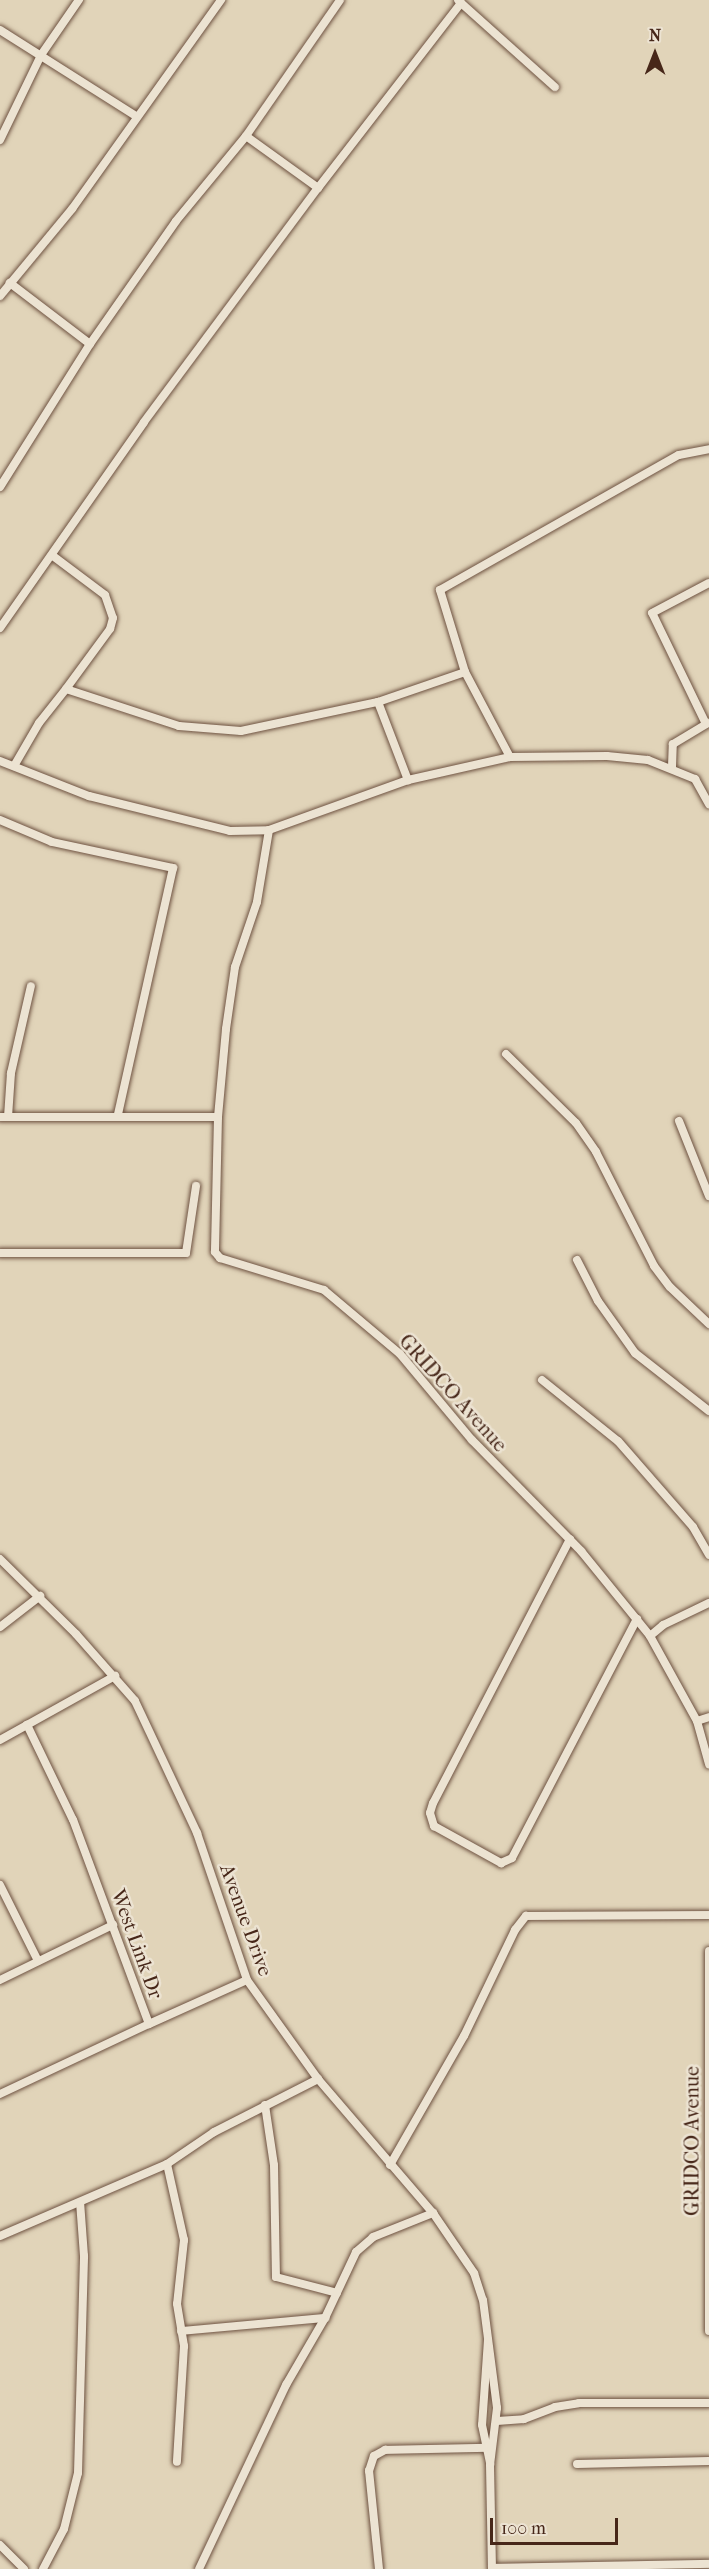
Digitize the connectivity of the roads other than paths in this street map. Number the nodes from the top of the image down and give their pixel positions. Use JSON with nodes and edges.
{"nodes":[{"id":1,"x":79,"y":0,"type":"edge"},
{"id":2,"x":221,"y":0,"type":"edge"},
{"id":3,"x":340,"y":0,"type":"edge"},
{"id":4,"x":460,"y":1,"type":"edge"},
{"id":5,"x":0,"y":30,"type":"edge"},
{"id":6,"x":41,"y":55,"type":"junction"},
{"id":7,"x":555,"y":87,"type":"dead end"},
{"id":8,"x":136,"y":116,"type":"junction"},
{"id":9,"x":246,"y":136,"type":"junction"},
{"id":10,"x":0,"y":140,"type":"edge"},
{"id":11,"x":318,"y":188,"type":"junction"},
{"id":12,"x":10,"y":283,"type":"junction"},
{"id":13,"x":0,"y":296,"type":"edge"},
{"id":14,"x":90,"y":344,"type":"junction"},
{"id":15,"x":709,"y":449,"type":"edge"},
{"id":16,"x":0,"y":487,"type":"edge"},
{"id":17,"x":53,"y":556,"type":"junction"},
{"id":18,"x":709,"y":583,"type":"edge"},
{"id":19,"x":0,"y":628,"type":"edge"},
{"id":20,"x":465,"y":672,"type":"junction"},
{"id":21,"x":66,"y":689,"type":"junction"},
{"id":22,"x":378,"y":702,"type":"junction"},
{"id":23,"x":708,"y":723,"type":"edge"},
{"id":24,"x":510,"y":757,"type":"junction"},
{"id":25,"x":0,"y":761,"type":"edge"},
{"id":26,"x":14,"y":766,"type":"junction"},
{"id":27,"x":672,"y":767,"type":"junction"},
{"id":28,"x":408,"y":780,"type":"junction"},
{"id":29,"x":709,"y":804,"type":"edge"},
{"id":30,"x":0,"y":820,"type":"edge"},
{"id":31,"x":268,"y":830,"type":"junction"},
{"id":32,"x":31,"y":986,"type":"dead end"},
{"id":33,"x":506,"y":1054,"type":"dead end"},
{"id":34,"x":118,"y":1115,"type":"junction"},
{"id":35,"x":218,"y":1116,"type":"junction"},
{"id":36,"x":4,"y":1117,"type":"edge"},
{"id":37,"x":679,"y":1121,"type":"dead end"},
{"id":38,"x":196,"y":1186,"type":"dead end"},
{"id":39,"x":709,"y":1196,"type":"edge"},
{"id":40,"x":0,"y":1253,"type":"edge"},
{"id":41,"x":577,"y":1260,"type":"dead end"},
{"id":42,"x":709,"y":1324,"type":"edge"},
{"id":43,"x":542,"y":1380,"type":"dead end"},
{"id":44,"x":709,"y":1411,"type":"edge"},
{"id":45,"x":570,"y":1539,"type":"junction"},
{"id":46,"x":708,"y":1548,"type":"edge"},
{"id":47,"x":0,"y":1559,"type":"edge"},
{"id":48,"x":40,"y":1596,"type":"junction"},
{"id":49,"x":709,"y":1603,"type":"edge"},
{"id":50,"x":637,"y":1619,"type":"junction"},
{"id":51,"x":0,"y":1627,"type":"edge"},
{"id":52,"x":650,"y":1636,"type":"junction"},
{"id":53,"x":115,"y":1676,"type":"junction"},
{"id":54,"x":709,"y":1717,"type":"edge"},
{"id":55,"x":697,"y":1721,"type":"junction"},
{"id":56,"x":27,"y":1725,"type":"junction"},
{"id":57,"x":0,"y":1740,"type":"edge"},
{"id":58,"x":709,"y":1764,"type":"edge"},
{"id":59,"x":0,"y":1885,"type":"edge"},
{"id":60,"x":709,"y":1915,"type":"edge"},
{"id":61,"x":113,"y":1925,"type":"junction"},
{"id":62,"x":709,"y":1951,"type":"edge"},
{"id":63,"x":38,"y":1961,"type":"junction"},
{"id":64,"x":0,"y":1980,"type":"edge"},
{"id":65,"x":247,"y":1980,"type":"junction"},
{"id":66,"x":709,"y":2007,"type":"edge"},
{"id":67,"x":149,"y":2024,"type":"junction"},
{"id":68,"x":318,"y":2079,"type":"junction"},
{"id":69,"x":0,"y":2094,"type":"edge"},
{"id":70,"x":265,"y":2105,"type":"junction"},
{"id":71,"x":167,"y":2164,"type":"junction"},
{"id":72,"x":390,"y":2165,"type":"junction"},
{"id":73,"x":709,"y":2183,"type":"edge"},
{"id":74,"x":80,"y":2202,"type":"junction"},
{"id":75,"x":433,"y":2213,"type":"junction"},
{"id":76,"x":0,"y":2236,"type":"edge"},
{"id":77,"x":337,"y":2292,"type":"junction"},
{"id":78,"x":325,"y":2318,"type":"junction"},
{"id":79,"x":182,"y":2331,"type":"junction"},
{"id":80,"x":709,"y":2331,"type":"edge"},
{"id":81,"x":488,"y":2338,"type":"junction"},
{"id":82,"x":709,"y":2403,"type":"edge"},
{"id":83,"x":497,"y":2421,"type":"junction"},
{"id":84,"x":484,"y":2448,"type":"junction"},
{"id":85,"x":709,"y":2461,"type":"edge"},
{"id":86,"x":177,"y":2462,"type":"dead end"},
{"id":87,"x":578,"y":2464,"type":"dead end"},
{"id":88,"x":490,"y":2465,"type":"junction"},
{"id":89,"x":0,"y":2545,"type":"edge"},
{"id":90,"x":709,"y":2564,"type":"edge"},
{"id":91,"x":582,"y":2568,"type":"edge"},
{"id":92,"x":24,"y":2569,"type":"edge"},
{"id":93,"x":44,"y":2569,"type":"edge"},
{"id":94,"x":199,"y":2569,"type":"edge"},
{"id":95,"x":379,"y":2569,"type":"edge"},
{"id":96,"x":492,"y":2569,"type":"edge"}],
"edges":[{"from":1,"to":6,"type":"street"},
{"from":2,"to":8,"type":"street"},
{"from":3,"to":9,"type":"street"},
{"from":4,"to":7,"type":"street"},
{"from":4,"to":11,"type":"street"},
{"from":5,"to":6,"type":"street"},
{"from":6,"to":8,"type":"street"},
{"from":6,"to":10,"type":"street"},
{"from":8,"to":12,"type":"street"},
{"from":9,"to":11,"type":"street"},
{"from":9,"to":14,"type":"street"},
{"from":11,"to":17,"type":"street"},
{"from":12,"to":13,"type":"street"},
{"from":12,"to":14,"type":"street"},
{"from":14,"to":16,"type":"street"},
{"from":15,"to":20,"type":"street"},
{"from":17,"to":19,"type":"street"},
{"from":17,"to":21,"type":"street"},
{"from":18,"to":23,"type":"street"},
{"from":20,"to":22,"type":"street"},
{"from":20,"to":24,"type":"street"},
{"from":21,"to":22,"type":"street"},
{"from":21,"to":26,"type":"street"},
{"from":22,"to":28,"type":"street"},
{"from":23,"to":27,"type":"street"},
{"from":24,"to":27,"type":"street"},
{"from":24,"to":28,"type":"street"},
{"from":25,"to":26,"type":"street"},
{"from":26,"to":31,"type":"street"},
{"from":27,"to":29,"type":"street"},
{"from":28,"to":31,"type":"street"},
{"from":30,"to":34,"type":"street"},
{"from":31,"to":35,"type":"street","name":"GRIDCO Avenue"},
{"from":32,"to":36,"type":"street"},
{"from":33,"to":42,"type":"street"},
{"from":34,"to":35,"type":"street"},
{"from":34,"to":36,"type":"street"},
{"from":35,"to":45,"type":"street","name":"GRIDCO Avenue"},
{"from":37,"to":39,"type":"street"},
{"from":38,"to":40,"type":"street"},
{"from":41,"to":44,"type":"street"},
{"from":43,"to":46,"type":"street"},
{"from":45,"to":50,"type":"street","name":"GRIDCO Avenue"},
{"from":45,"to":50,"type":"street"},
{"from":47,"to":48,"type":"street","name":"Avenue Drive"},
{"from":48,"to":51,"type":"street"},
{"from":48,"to":53,"type":"street","name":"Avenue Drive"},
{"from":49,"to":52,"type":"street"},
{"from":50,"to":52,"type":"street","name":"GRIDCO Avenue"},
{"from":52,"to":55,"type":"street","name":"GRIDCO Avenue"},
{"from":53,"to":56,"type":"street"},
{"from":53,"to":65,"type":"street","name":"Avenue Drive"},
{"from":54,"to":55,"type":"street"},
{"from":55,"to":58,"type":"street","name":"GRIDCO Avenue"},
{"from":56,"to":57,"type":"street"},
{"from":56,"to":61,"type":"street","name":"West Link Dr"},
{"from":59,"to":63,"type":"street"},
{"from":60,"to":72,"type":"street"},
{"from":61,"to":63,"type":"street"},
{"from":61,"to":67,"type":"street","name":"West Link Dr"},
{"from":62,"to":66,"type":"street","name":"GRIDCO Avenue"},
{"from":63,"to":64,"type":"street"},
{"from":65,"to":67,"type":"street"},
{"from":65,"to":68,"type":"street","name":"Avenue Drive"},
{"from":66,"to":73,"type":"street","name":"GRIDCO Avenue"},
{"from":67,"to":69,"type":"street","name":"West Link Dr"},
{"from":68,"to":70,"type":"street"},
{"from":68,"to":72,"type":"street","name":"Avenue Drive"},
{"from":70,"to":71,"type":"street"},
{"from":70,"to":77,"type":"street"},
{"from":71,"to":74,"type":"street"},
{"from":71,"to":79,"type":"street"},
{"from":72,"to":75,"type":"street","name":"Avenue Drive"},
{"from":73,"to":80,"type":"street","name":"GRIDCO Avenue"},
{"from":74,"to":76,"type":"street"},
{"from":74,"to":93,"type":"street"},
{"from":75,"to":77,"type":"street"},
{"from":75,"to":81,"type":"street","name":"Avenue Drive"},
{"from":77,"to":78,"type":"street"},
{"from":78,"to":79,"type":"street"},
{"from":78,"to":94,"type":"street"},
{"from":79,"to":86,"type":"street"},
{"from":81,"to":83,"type":"street"},
{"from":81,"to":84,"type":"street"},
{"from":82,"to":83,"type":"street"},
{"from":83,"to":88,"type":"street"},
{"from":84,"to":88,"type":"street"},
{"from":84,"to":95,"type":"street"},
{"from":85,"to":87,"type":"street"},
{"from":88,"to":96,"type":"street"},
{"from":89,"to":92,"type":"street"},
{"from":90,"to":91,"type":"street"},
{"from":91,"to":96,"type":"street"}]}
